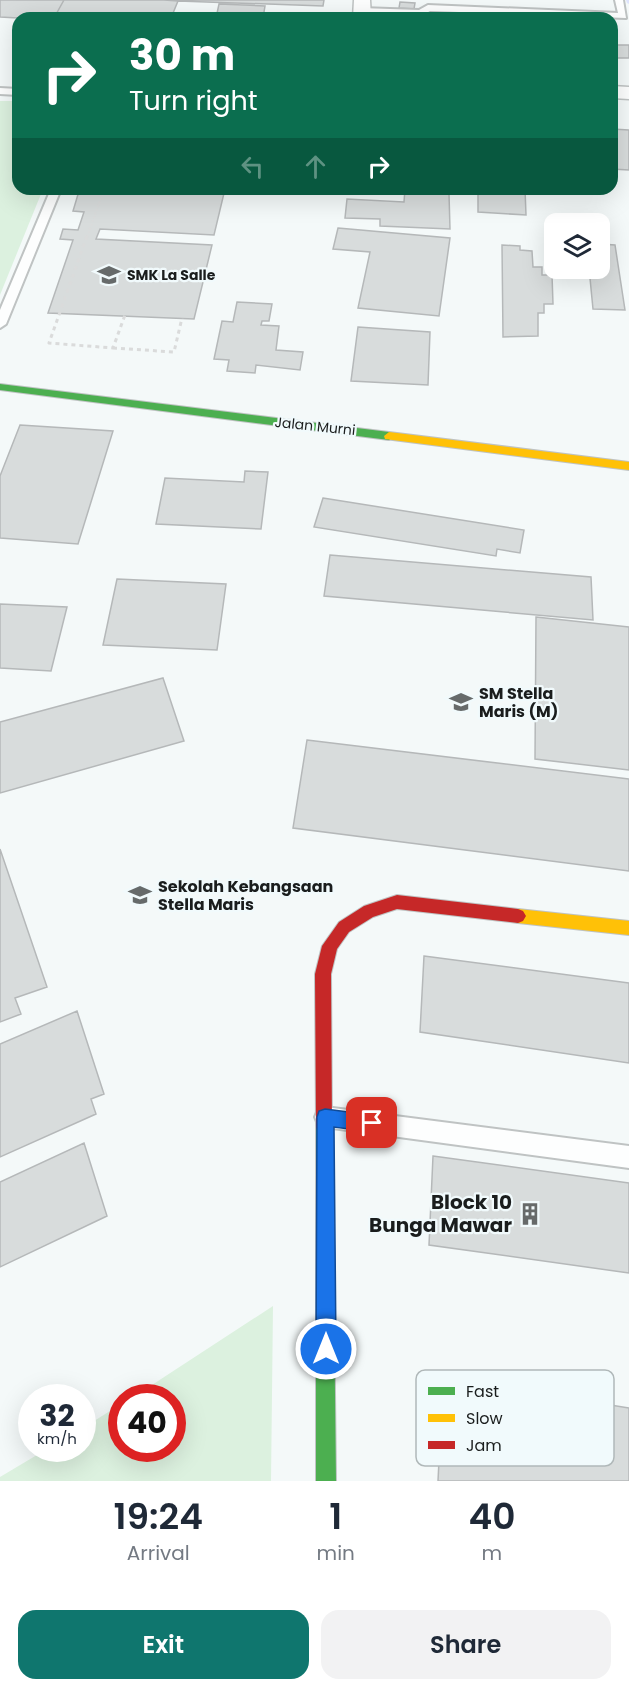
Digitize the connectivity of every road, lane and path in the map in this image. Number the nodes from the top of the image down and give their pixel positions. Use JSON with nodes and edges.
{"nodes":[{"id":1,"x":619,"y":0,"type":"edge"},
{"id":2,"x":362,"y":10,"type":"edge"},
{"id":3,"x":424,"y":10,"type":"edge"},
{"id":4,"x":462,"y":12,"type":"edge"},
{"id":5,"x":618,"y":16,"type":"edge"},
{"id":6,"x":54,"y":195,"type":"edge"},
{"id":7,"x":102,"y":195,"type":"edge"},
{"id":8,"x":124,"y":315,"type":"dead end"},
{"id":9,"x":182,"y":318,"type":"dead end"},
{"id":10,"x":0,"y":324,"type":"edge"},
{"id":11,"x":113,"y":348,"type":"junction"},
{"id":12,"x":0,"y":387,"type":"edge"},
{"id":13,"x":629,"y":466,"type":"edge"},
{"id":14,"x":629,"y":928,"type":"edge"},
{"id":15,"x":325,"y":1117,"type":"junction"},
{"id":16,"x":629,"y":1157,"type":"edge"},
{"id":17,"x":326,"y":1481,"type":"edge"}],
"edges":[{"from":1,"to":5,"type":"lane"},
{"from":2,"to":3,"type":"lane"},
{"from":3,"to":4,"type":"lane"},
{"from":6,"to":10,"type":"lane"},
{"from":7,"to":11,"type":"path"},
{"from":8,"to":11,"type":"path"},
{"from":9,"to":11,"type":"path"},
{"from":12,"to":13,"type":"street","name":"Jalan Murni"},
{"from":14,"to":15,"type":"street"},
{"from":15,"to":16,"type":"lane"},
{"from":15,"to":17,"type":"street"}]}
